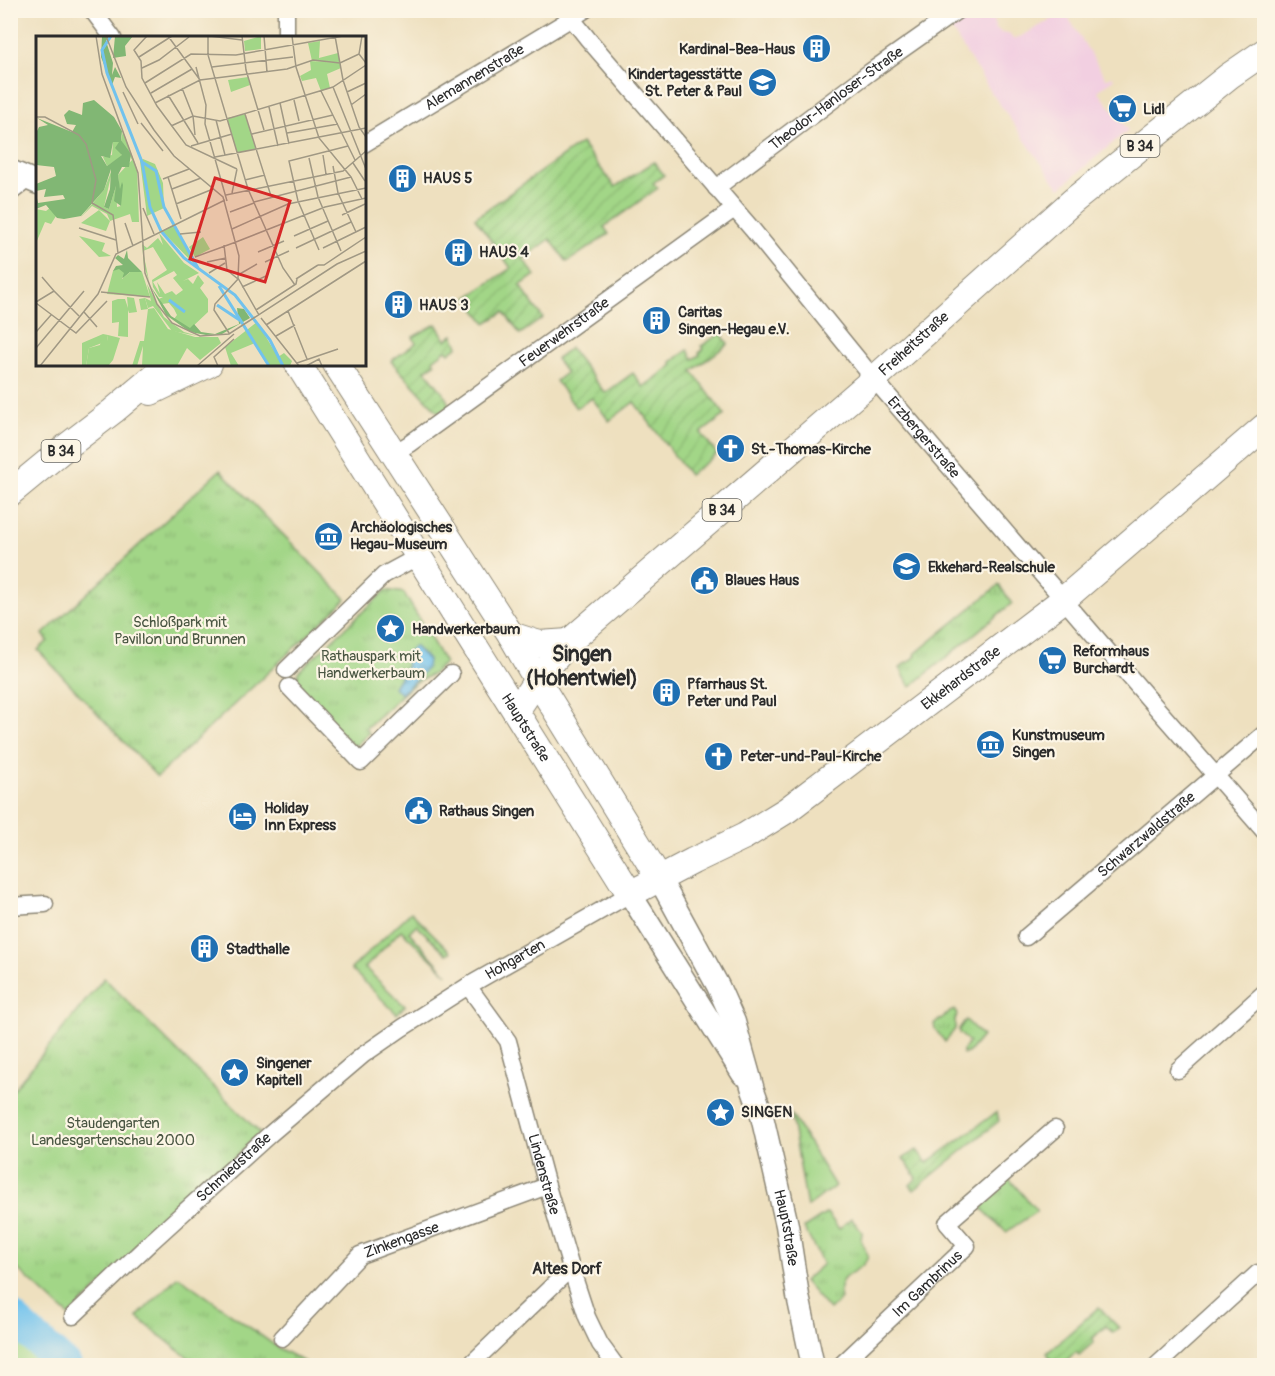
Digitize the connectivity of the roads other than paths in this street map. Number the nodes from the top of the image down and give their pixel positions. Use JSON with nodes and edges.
{"nodes":[{"id":1,"x":92,"y":10,"type":"edge"},
{"id":2,"x":286,"y":10,"type":"edge"},
{"id":3,"x":958,"y":10,"type":"edge"},
{"id":4,"x":574,"y":14,"type":"edge"},
{"id":5,"x":112,"y":36,"type":"edge"},
{"id":6,"x":286,"y":36,"type":"edge"},
{"id":7,"x":1264,"y":52,"type":"edge"},
{"id":8,"x":366,"y":143,"type":"edge"},
{"id":9,"x":716,"y":188,"type":"junction"},
{"id":10,"x":734,"y":209,"type":"junction"},
{"id":11,"x":167,"y":366,"type":"edge"},
{"id":12,"x":205,"y":366,"type":"edge"},
{"id":13,"x":299,"y":366,"type":"edge"},
{"id":14,"x":337,"y":366,"type":"edge"},
{"id":15,"x":874,"y":379,"type":"junction"},
{"id":16,"x":113,"y":411,"type":"junction"},
{"id":17,"x":1264,"y":427,"type":"edge"},
{"id":18,"x":393,"y":453,"type":"junction"},
{"id":19,"x":10,"y":493,"type":"edge"},
{"id":20,"x":419,"y":556,"type":"junction"},
{"id":21,"x":1063,"y":600,"type":"junction"},
{"id":22,"x":511,"y":635,"type":"junction"},
{"id":23,"x":569,"y":642,"type":"junction"},
{"id":24,"x":286,"y":670,"type":"dead end"},
{"id":25,"x":451,"y":674,"type":"dead end"},
{"id":26,"x":537,"y":680,"type":"junction"},
{"id":27,"x":289,"y":687,"type":"dead end"},
{"id":28,"x":516,"y":711,"type":"junction"},
{"id":29,"x":1264,"y":734,"type":"edge"},
{"id":30,"x":1215,"y":776,"type":"junction"},
{"id":31,"x":1264,"y":831,"type":"edge"},
{"id":32,"x":659,"y":878,"type":"junction"},
{"id":33,"x":630,"y":894,"type":"junction"},
{"id":34,"x":14,"y":902,"type":"edge"},
{"id":35,"x":45,"y":904,"type":"dead end"},
{"id":36,"x":1026,"y":937,"type":"dead end"},
{"id":37,"x":468,"y":986,"type":"junction"},
{"id":38,"x":1264,"y":993,"type":"edge"},
{"id":39,"x":402,"y":1028,"type":"joint"},
{"id":40,"x":1178,"y":1070,"type":"dead end"},
{"id":41,"x":753,"y":1090,"type":"junction"},
{"id":42,"x":1055,"y":1129,"type":"dead end"},
{"id":43,"x":547,"y":1186,"type":"junction"},
{"id":44,"x":571,"y":1268,"type":"junction"},
{"id":45,"x":1258,"y":1273,"type":"dead end"},
{"id":46,"x":73,"y":1316,"type":"dead end"},
{"id":47,"x":282,"y":1338,"type":"dead end"},
{"id":48,"x":469,"y":1365,"type":"edge"},
{"id":49,"x":616,"y":1365,"type":"edge"},
{"id":50,"x":813,"y":1365,"type":"edge"},
{"id":51,"x":840,"y":1365,"type":"edge"},
{"id":52,"x":1156,"y":1365,"type":"edge"}],
"edges":[{"from":1,"to":5,"type":"street"},
{"from":2,"to":6,"type":"street"},
{"from":3,"to":9,"type":"street","name":"Theodor-Hanloser-Straße"},
{"from":4,"to":8,"type":"street","name":"Alemannenstraße"},
{"from":4,"to":9,"type":"street","name":"Erzbergerstraße"},
{"from":7,"to":15,"type":"main road","name":"Freiheitstraße","number":"B 34"},
{"from":9,"to":10,"type":"street","name":"Erzbergerstraße"},
{"from":10,"to":15,"type":"street","name":"Erzbergerstraße"},
{"from":10,"to":18,"type":"street","name":"Feuerwehrstraße"},
{"from":11,"to":16,"type":"main road","number":"B 34"},
{"from":12,"to":16,"type":"main road","number":"B 34"},
{"from":13,"to":20,"type":"main road","name":"Hauptstraße"},
{"from":14,"to":18,"type":"main road","name":"Hauptstraße"},
{"from":15,"to":21,"type":"street","name":"Erzbergerstraße"},
{"from":15,"to":23,"type":"main road","name":"Freiheitstraße","number":"B 34"},
{"from":16,"to":19,"type":"main road","number":"B 34"},
{"from":17,"to":21,"type":"main road","name":"Ekkehardstraße"},
{"from":18,"to":22,"type":"main road","name":"Hauptstraße"},
{"from":20,"to":24,"type":"street"},
{"from":20,"to":28,"type":"main road","name":"Hauptstraße"},
{"from":21,"to":30,"type":"street","name":"Erzbergerstraße"},
{"from":21,"to":32,"type":"main road","name":"Ekkehardstraße"},
{"from":22,"to":23,"type":"main road"},
{"from":22,"to":26,"type":"main road","name":"Hauptstraße"},
{"from":23,"to":26,"type":"main road","name":"Freiheitstraße","number":"B 34"},
{"from":25,"to":27,"type":"street"},
{"from":26,"to":28,"type":"main road","name":"Freiheitstraße","number":"B 34"},
{"from":26,"to":32,"type":"main road","name":"Hauptstraße"},
{"from":28,"to":33,"type":"main road","name":"Hauptstraße"},
{"from":29,"to":30,"type":"street","name":"Schwarzwaldstraße"},
{"from":30,"to":31,"type":"street","name":"Erzbergerstraße"},
{"from":30,"to":36,"type":"street","name":"Schwarzwaldstraße"},
{"from":32,"to":33,"type":"main road","name":"Ekkehardstraße"},
{"from":32,"to":41,"type":"main road","name":"Hauptstraße"},
{"from":33,"to":37,"type":"street","name":"Hohgarten"},
{"from":33,"to":41,"type":"main road","name":"Hauptstraße"},
{"from":34,"to":35,"type":"street"},
{"from":37,"to":39,"type":"street","name":"Hohgarten"},
{"from":37,"to":43,"type":"street","name":"Lindenstraße"},
{"from":38,"to":40,"type":"street"},
{"from":39,"to":46,"type":"street","name":"Schmiedstraße"},
{"from":41,"to":50,"type":"main road","name":"Hauptstraße"},
{"from":42,"to":51,"type":"street","name":"Im Gambrinus"},
{"from":43,"to":44,"type":"street","name":"Lindenstraße"},
{"from":43,"to":47,"type":"street","name":"Zinkengasse"},
{"from":44,"to":48,"type":"street"},
{"from":44,"to":49,"type":"street","name":"Lindenstraße"},
{"from":45,"to":52,"type":"street"}]}
